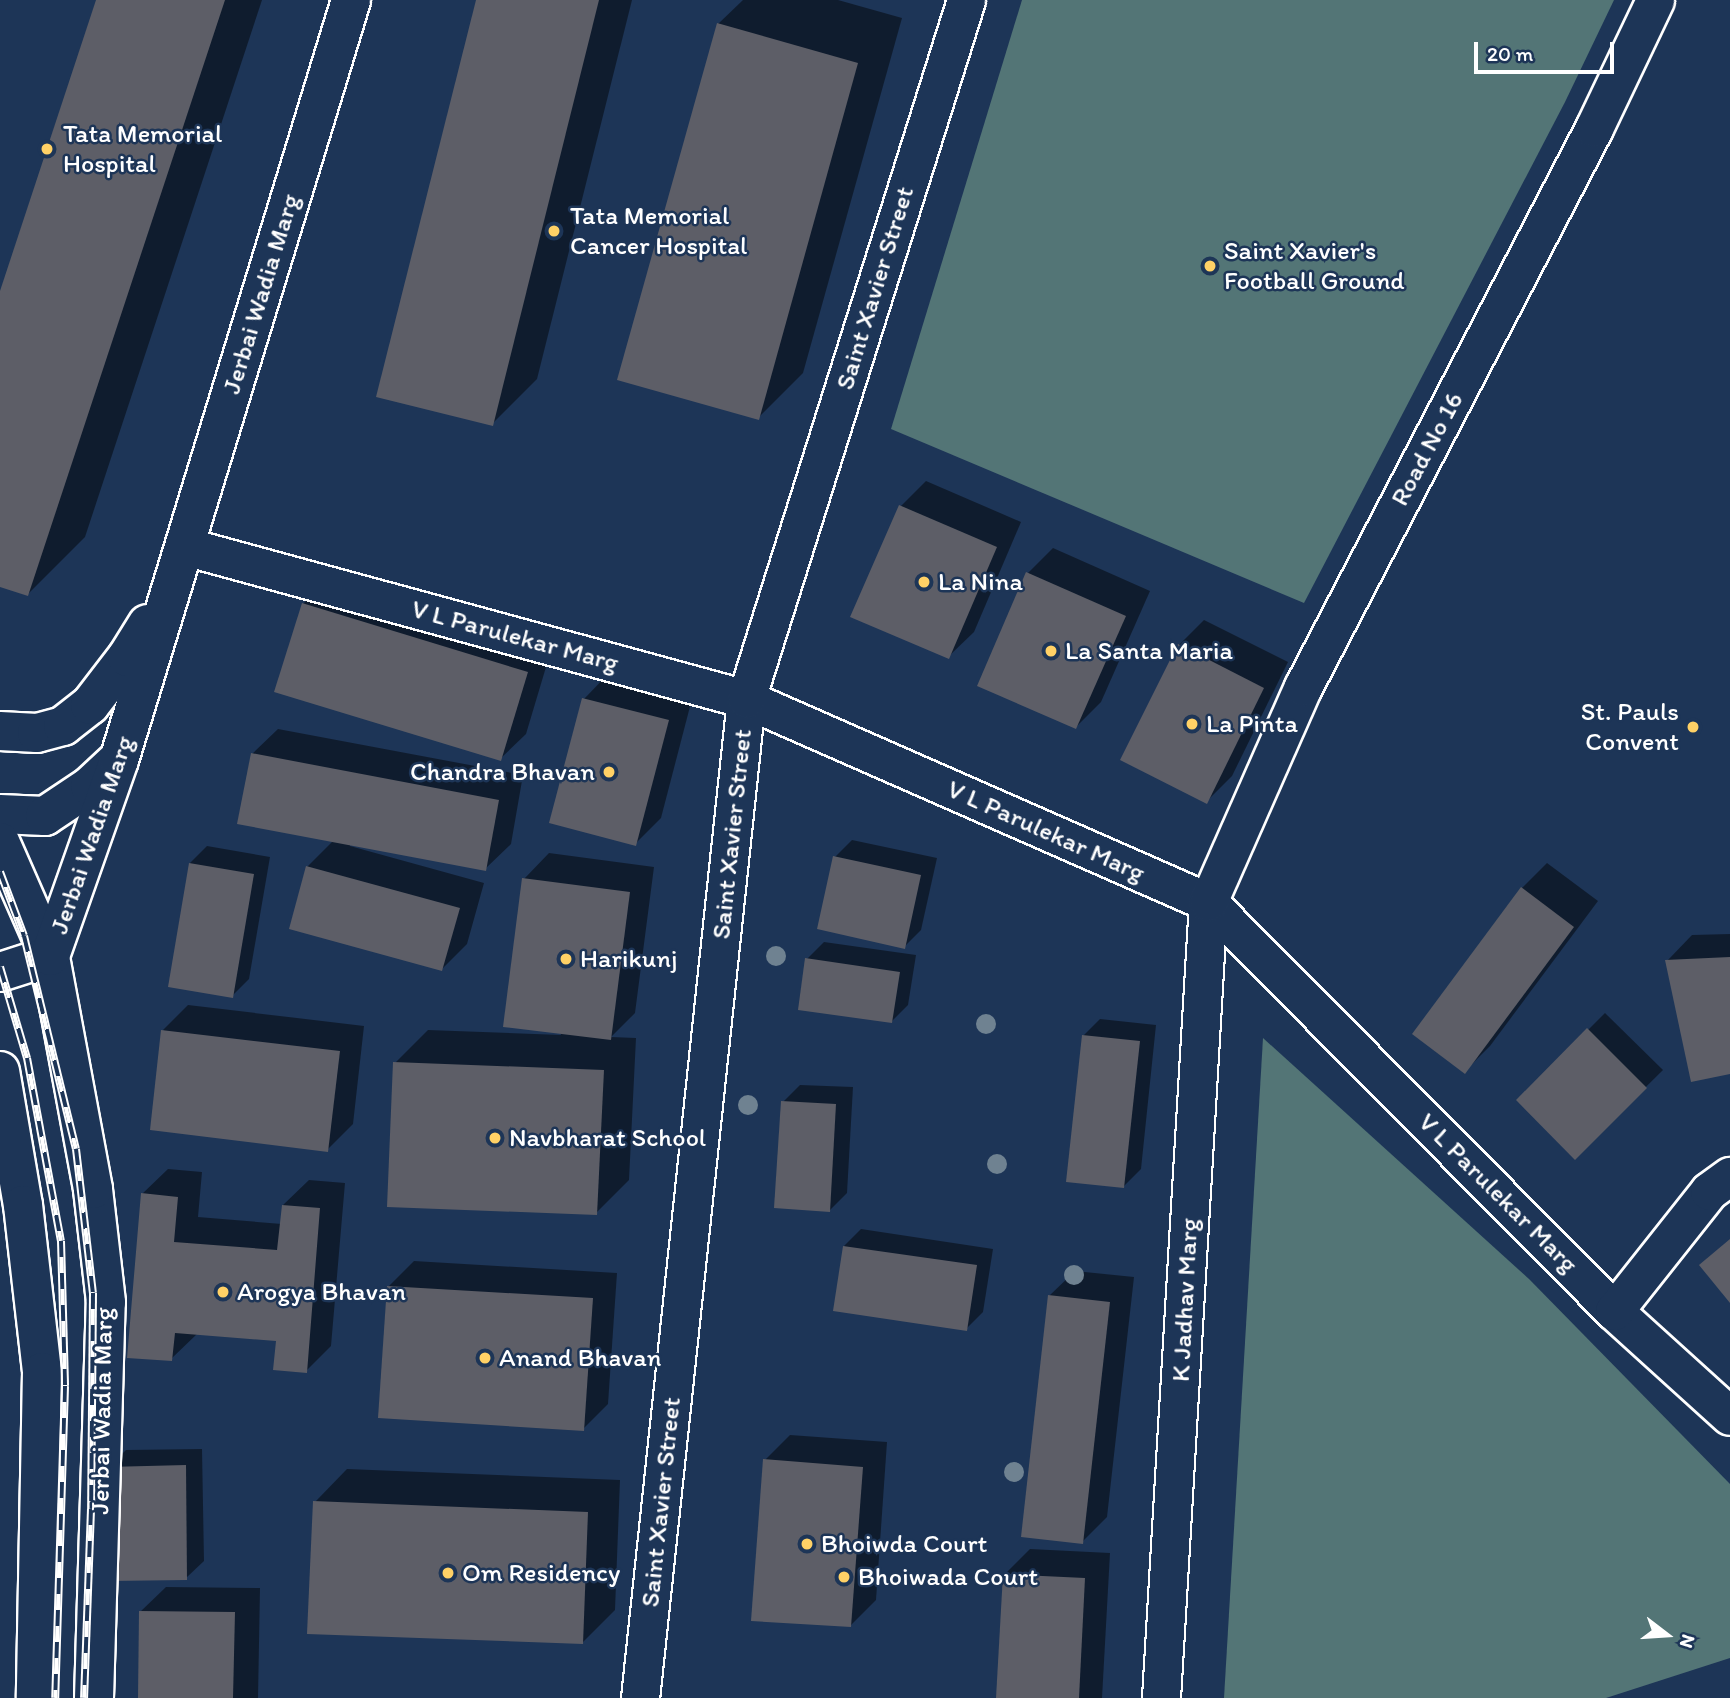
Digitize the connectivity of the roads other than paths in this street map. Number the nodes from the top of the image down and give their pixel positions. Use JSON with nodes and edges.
{"nodes":[{"id":1,"x":351,"y":0,"type":"edge"},
{"id":2,"x":966,"y":0,"type":"edge"},
{"id":3,"x":1655,"y":0,"type":"edge"},
{"id":4,"x":184,"y":546,"type":"junction"},
{"id":5,"x":172,"y":585,"type":"junction"},
{"id":6,"x":746,"y":699,"type":"junction"},
{"id":7,"x":0,"y":731,"type":"edge"},
{"id":8,"x":119,"y":760,"type":"junction"},
{"id":9,"x":0,"y":814,"type":"edge"},
{"id":10,"x":0,"y":842,"type":"edge"},
{"id":11,"x":1209,"y":902,"type":"junction"},
{"id":12,"x":50,"y":956,"type":"junction"},
{"id":13,"x":0,"y":972,"type":"edge"},
{"id":14,"x":0,"y":1071,"type":"edge"},
{"id":15,"x":1730,"y":1176,"type":"edge"},
{"id":16,"x":1614,"y":1311,"type":"junction"},
{"id":17,"x":1730,"y":1416,"type":"edge"},
{"id":18,"x":36,"y":1698,"type":"edge"},
{"id":19,"x":94,"y":1698,"type":"edge"},
{"id":20,"x":640,"y":1698,"type":"edge"},
{"id":21,"x":1161,"y":1698,"type":"edge"}],
"edges":[{"from":1,"to":4,"type":"main road","name":"Jerbai Wadia Marg"},
{"from":2,"to":6,"type":"street","name":"Saint Xavier Street"},
{"from":3,"to":11,"type":"street","name":"Road No 16"},
{"from":4,"to":5,"type":"main road","name":"Jerbai Wadia Marg"},
{"from":4,"to":6,"type":"street","name":"V L Parulekar Marg"},
{"from":5,"to":7,"type":"main road"},
{"from":5,"to":8,"type":"main road","name":"Jerbai Wadia Marg"},
{"from":6,"to":11,"type":"street","name":"V L Parulekar Marg"},
{"from":6,"to":20,"type":"street","name":"Saint Xavier Street"},
{"from":8,"to":9,"type":"main road"},
{"from":8,"to":12,"type":"main road","name":"Jerbai Wadia Marg"},
{"from":10,"to":12,"type":"main road"},
{"from":11,"to":16,"type":"street","name":"V L Parulekar Marg"},
{"from":11,"to":21,"type":"street","name":"K Jadhav Marg"},
{"from":12,"to":13,"type":"main road"},
{"from":12,"to":19,"type":"main road","name":"Jerbai Wadia Marg"},
{"from":14,"to":18,"type":"main road"},
{"from":15,"to":16,"type":"street"},
{"from":16,"to":17,"type":"street","name":"V L Parulekar Marg"}]}
